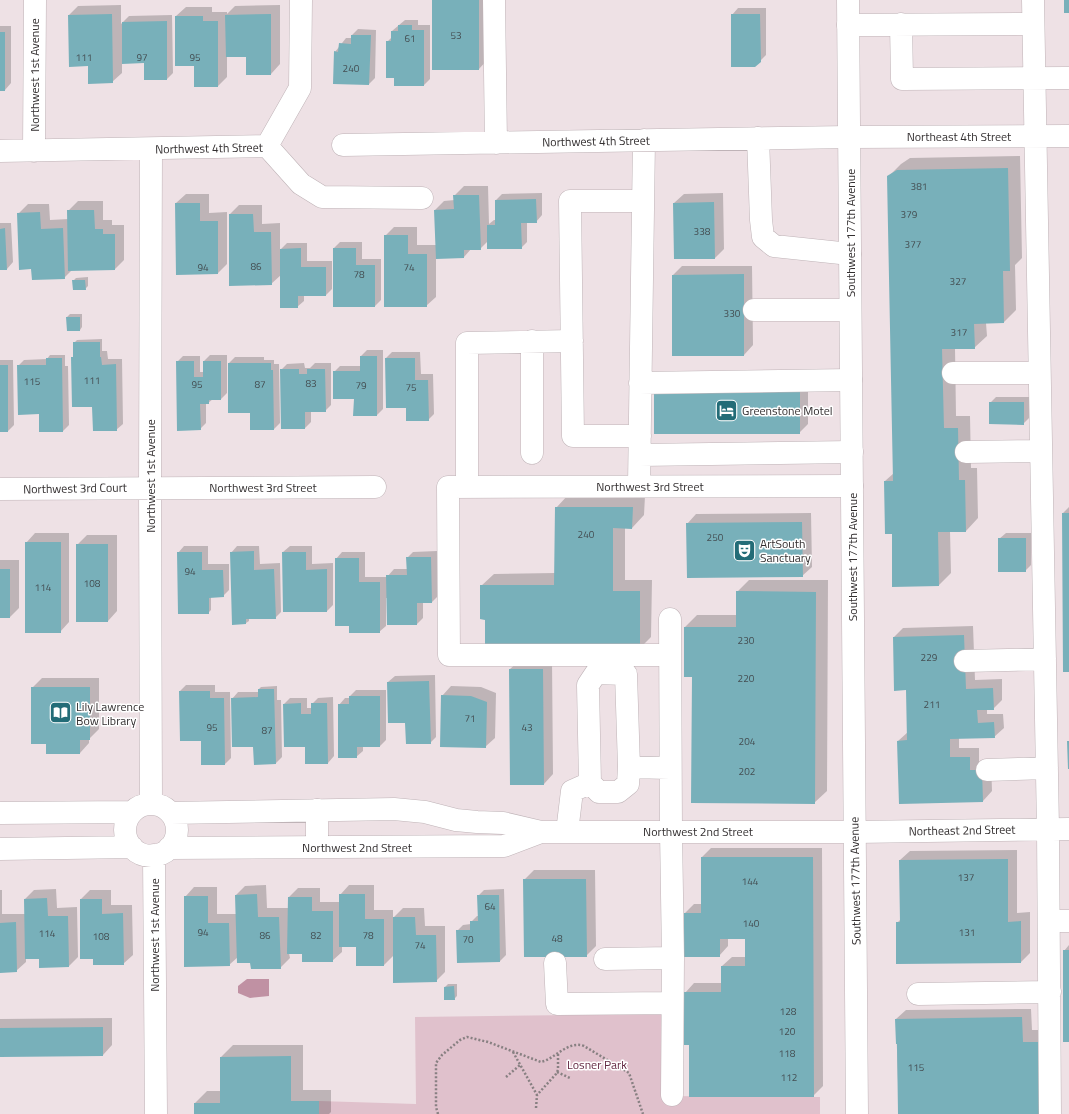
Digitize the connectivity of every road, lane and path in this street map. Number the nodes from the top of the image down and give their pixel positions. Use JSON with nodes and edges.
{"nodes":[{"id":1,"x":35,"y":0,"type":"edge"},
{"id":2,"x":301,"y":0,"type":"edge"},
{"id":3,"x":494,"y":0,"type":"edge"},
{"id":4,"x":848,"y":0,"type":"edge"},
{"id":5,"x":1033,"y":0,"type":"edge"},
{"id":6,"x":901,"y":24,"type":"junction"},
{"id":7,"x":1033,"y":24,"type":"junction"},
{"id":8,"x":848,"y":25,"type":"junction"},
{"id":9,"x":1069,"y":78,"type":"edge"},
{"id":10,"x":1034,"y":79,"type":"junction"},
{"id":11,"x":1035,"y":136,"type":"junction"},
{"id":12,"x":1069,"y":136,"type":"edge"},
{"id":13,"x":849,"y":137,"type":"junction"},
{"id":14,"x":758,"y":138,"type":"junction"},
{"id":15,"x":644,"y":140,"type":"junction"},
{"id":16,"x":496,"y":143,"type":"junction"},
{"id":17,"x":343,"y":145,"type":"dead end"},
{"id":18,"x":267,"y":146,"type":"junction"},
{"id":19,"x":151,"y":149,"type":"junction"},
{"id":20,"x":0,"y":151,"type":"edge"},
{"id":21,"x":34,"y":151,"type":"junction"},
{"id":22,"x":422,"y":198,"type":"dead end"},
{"id":23,"x":643,"y":201,"type":"junction"},
{"id":24,"x":850,"y":254,"type":"junction"},
{"id":25,"x":754,"y":310,"type":"dead end"},
{"id":26,"x":850,"y":310,"type":"junction"},
{"id":27,"x":532,"y":341,"type":"junction"},
{"id":28,"x":572,"y":341,"type":"junction"},
{"id":29,"x":953,"y":373,"type":"dead end"},
{"id":30,"x":1039,"y":373,"type":"junction"},
{"id":31,"x":851,"y":380,"type":"junction"},
{"id":32,"x":640,"y":383,"type":"junction"},
{"id":33,"x":640,"y":445,"type":"junction"},
{"id":34,"x":852,"y":452,"type":"junction"},
{"id":35,"x":966,"y":452,"type":"dead end"},
{"id":36,"x":1041,"y":452,"type":"junction"},
{"id":37,"x":532,"y":453,"type":"dead end"},
{"id":38,"x":639,"y":486,"type":"junction"},
{"id":39,"x":852,"y":486,"type":"junction"},
{"id":40,"x":150,"y":487,"type":"junction"},
{"id":41,"x":375,"y":487,"type":"dead end"},
{"id":42,"x":458,"y":487,"type":"junction"},
{"id":43,"x":0,"y":489,"type":"edge"},
{"id":44,"x":670,"y":620,"type":"dead end"},
{"id":45,"x":670,"y":655,"type":"junction"},
{"id":46,"x":1045,"y":659,"type":"junction"},
{"id":47,"x":965,"y":661,"type":"dead end"},
{"id":48,"x":629,"y":767,"type":"junction"},
{"id":49,"x":670,"y":768,"type":"junction"},
{"id":50,"x":1047,"y":768,"type":"junction"},
{"id":51,"x":987,"y":770,"type":"dead end"},
{"id":52,"x":590,"y":783,"type":"junction"},
{"id":53,"x":141,"y":808,"type":"junction"},
{"id":54,"x":317,"y":810,"type":"junction"},
{"id":55,"x":0,"y":813,"type":"edge"},
{"id":56,"x":171,"y":813,"type":"junction"},
{"id":57,"x":456,"y":820,"type":"junction"},
{"id":58,"x":1059,"y":829,"type":"edge"},
{"id":59,"x":671,"y":831,"type":"junction"},
{"id":60,"x":541,"y":832,"type":"junction"},
{"id":61,"x":567,"y":832,"type":"junction"},
{"id":62,"x":854,"y":832,"type":"junction"},
{"id":63,"x":456,"y":846,"type":"junction"},
{"id":64,"x":132,"y":847,"type":"junction"},
{"id":65,"x":317,"y":847,"type":"junction"},
{"id":66,"x":0,"y":849,"type":"edge"},
{"id":67,"x":162,"y":852,"type":"junction"},
{"id":68,"x":1059,"y":921,"type":"edge"},
{"id":69,"x":673,"y":958,"type":"junction"},
{"id":70,"x":605,"y":959,"type":"dead end"},
{"id":71,"x":555,"y":963,"type":"dead end"},
{"id":72,"x":1050,"y":992,"type":"junction"},
{"id":73,"x":918,"y":994,"type":"dead end"},
{"id":74,"x":672,"y":1003,"type":"junction"},
{"id":75,"x":513,"y":1052,"type":"junction"},
{"id":76,"x":558,"y":1053,"type":"junction"},
{"id":77,"x":520,"y":1065,"type":"junction"},
{"id":78,"x":557,"y":1072,"type":"junction"},
{"id":79,"x":506,"y":1077,"type":"dead end"},
{"id":80,"x":570,"y":1078,"type":"dead end"},
{"id":81,"x":536,"y":1095,"type":"junction"},
{"id":82,"x":672,"y":1095,"type":"dead end"},
{"id":83,"x":536,"y":1108,"type":"dead end"},
{"id":84,"x":156,"y":1114,"type":"edge"},
{"id":85,"x":438,"y":1114,"type":"edge"},
{"id":86,"x":643,"y":1114,"type":"edge"},
{"id":87,"x":857,"y":1114,"type":"edge"},
{"id":88,"x":1050,"y":1114,"type":"edge"}],
"edges":[{"from":1,"to":21,"type":"street","name":"Northwest 1st Avenue"},
{"from":2,"to":18,"type":"street"},
{"from":3,"to":16,"type":"street"},
{"from":4,"to":8,"type":"street","name":"Southwest 177th Avenue"},
{"from":5,"to":7,"type":"street"},
{"from":6,"to":7,"type":"street"},
{"from":6,"to":8,"type":"street"},
{"from":6,"to":10,"type":"street"},
{"from":7,"to":10,"type":"street"},
{"from":8,"to":13,"type":"street","name":"Southwest 177th Avenue"},
{"from":9,"to":10,"type":"street"},
{"from":10,"to":11,"type":"street"},
{"from":11,"to":12,"type":"street","name":"Northeast 4th Street"},
{"from":11,"to":13,"type":"street","name":"Northeast 4th Street"},
{"from":11,"to":30,"type":"street"},
{"from":13,"to":14,"type":"street","name":"Northwest 4th Street"},
{"from":13,"to":24,"type":"street","name":"Southwest 177th Avenue"},
{"from":14,"to":15,"type":"street","name":"Northwest 4th Street"},
{"from":14,"to":24,"type":"street"},
{"from":15,"to":16,"type":"street","name":"Northwest 4th Street"},
{"from":15,"to":23,"type":"street"},
{"from":16,"to":17,"type":"street","name":"Northwest 4th Street"},
{"from":18,"to":19,"type":"street","name":"Northwest 4th Street"},
{"from":18,"to":22,"type":"street","name":"Northwest 4th Street"},
{"from":19,"to":21,"type":"street","name":"Northwest 4th Street"},
{"from":19,"to":40,"type":"street","name":"Northwest 1st Avenue"},
{"from":20,"to":21,"type":"street","name":"Northwest 4th Street"},
{"from":23,"to":28,"type":"street"},
{"from":23,"to":32,"type":"street"},
{"from":24,"to":26,"type":"street","name":"Southwest 177th Avenue"},
{"from":25,"to":26,"type":"street"},
{"from":26,"to":31,"type":"street","name":"Southwest 177th Avenue"},
{"from":27,"to":28,"type":"street"},
{"from":27,"to":37,"type":"street"},
{"from":27,"to":42,"type":"street"},
{"from":28,"to":33,"type":"street"},
{"from":29,"to":30,"type":"street"},
{"from":30,"to":36,"type":"street"},
{"from":31,"to":32,"type":"street"},
{"from":31,"to":34,"type":"street","name":"Southwest 177th Avenue"},
{"from":32,"to":33,"type":"street"},
{"from":33,"to":34,"type":"street"},
{"from":33,"to":38,"type":"street"},
{"from":34,"to":39,"type":"street","name":"Southwest 177th Avenue"},
{"from":35,"to":36,"type":"street"},
{"from":36,"to":46,"type":"street"},
{"from":38,"to":39,"type":"street","name":"Northwest 3rd Street"},
{"from":38,"to":42,"type":"street","name":"Northwest 3rd Street"},
{"from":39,"to":62,"type":"street","name":"Southwest 177th Avenue"},
{"from":40,"to":41,"type":"street","name":"Northwest 3rd Street"},
{"from":40,"to":43,"type":"street","name":"Northwest 3rd Court"},
{"from":40,"to":53,"type":"street","name":"Northwest 1st Avenue"},
{"from":42,"to":45,"type":"street"},
{"from":44,"to":45,"type":"street"},
{"from":45,"to":49,"type":"street"},
{"from":46,"to":47,"type":"street"},
{"from":46,"to":50,"type":"street"},
{"from":48,"to":49,"type":"street"},
{"from":48,"to":52,"type":"street"},
{"from":48,"to":52,"type":"street"},
{"from":49,"to":59,"type":"street"},
{"from":50,"to":51,"type":"street"},
{"from":50,"to":58,"type":"street"},
{"from":52,"to":61,"type":"street"},
{"from":53,"to":55,"type":"street"},
{"from":53,"to":56,"type":"street"},
{"from":53,"to":64,"type":"street"},
{"from":54,"to":56,"type":"street","name":"Northwest 2nd Street"},
{"from":54,"to":57,"type":"street","name":"Northwest 2nd Street"},
{"from":54,"to":65,"type":"street"},
{"from":56,"to":67,"type":"street"},
{"from":57,"to":60,"type":"street","name":"Northwest 2nd Street"},
{"from":57,"to":63,"type":"street"},
{"from":58,"to":62,"type":"street","name":"Northeast 2nd Street"},
{"from":58,"to":68,"type":"street"},
{"from":59,"to":61,"type":"street","name":"Northwest 2nd Street"},
{"from":59,"to":62,"type":"street","name":"Northwest 2nd Street"},
{"from":59,"to":69,"type":"street"},
{"from":60,"to":61,"type":"street","name":"Northwest 2nd Street"},
{"from":60,"to":63,"type":"street","name":"Northwest 2nd Street"},
{"from":62,"to":87,"type":"street","name":"Southwest 177th Avenue"},
{"from":63,"to":65,"type":"street","name":"Northwest 2nd Street"},
{"from":64,"to":66,"type":"street"},
{"from":64,"to":67,"type":"street"},
{"from":65,"to":67,"type":"street","name":"Northwest 2nd Street"},
{"from":67,"to":84,"type":"street","name":"Northwest 1st Avenue"},
{"from":68,"to":72,"type":"street"},
{"from":69,"to":70,"type":"street"},
{"from":69,"to":74,"type":"street"},
{"from":71,"to":74,"type":"street"},
{"from":72,"to":73,"type":"street"},
{"from":72,"to":88,"type":"street"},
{"from":74,"to":82,"type":"street"},
{"from":75,"to":76,"type":"path"},
{"from":75,"to":77,"type":"path"},
{"from":75,"to":85,"type":"path"},
{"from":76,"to":78,"type":"path"},
{"from":76,"to":86,"type":"path"},
{"from":77,"to":79,"type":"path"},
{"from":77,"to":81,"type":"path"},
{"from":78,"to":80,"type":"path"},
{"from":78,"to":81,"type":"path"},
{"from":81,"to":83,"type":"path"}]}
